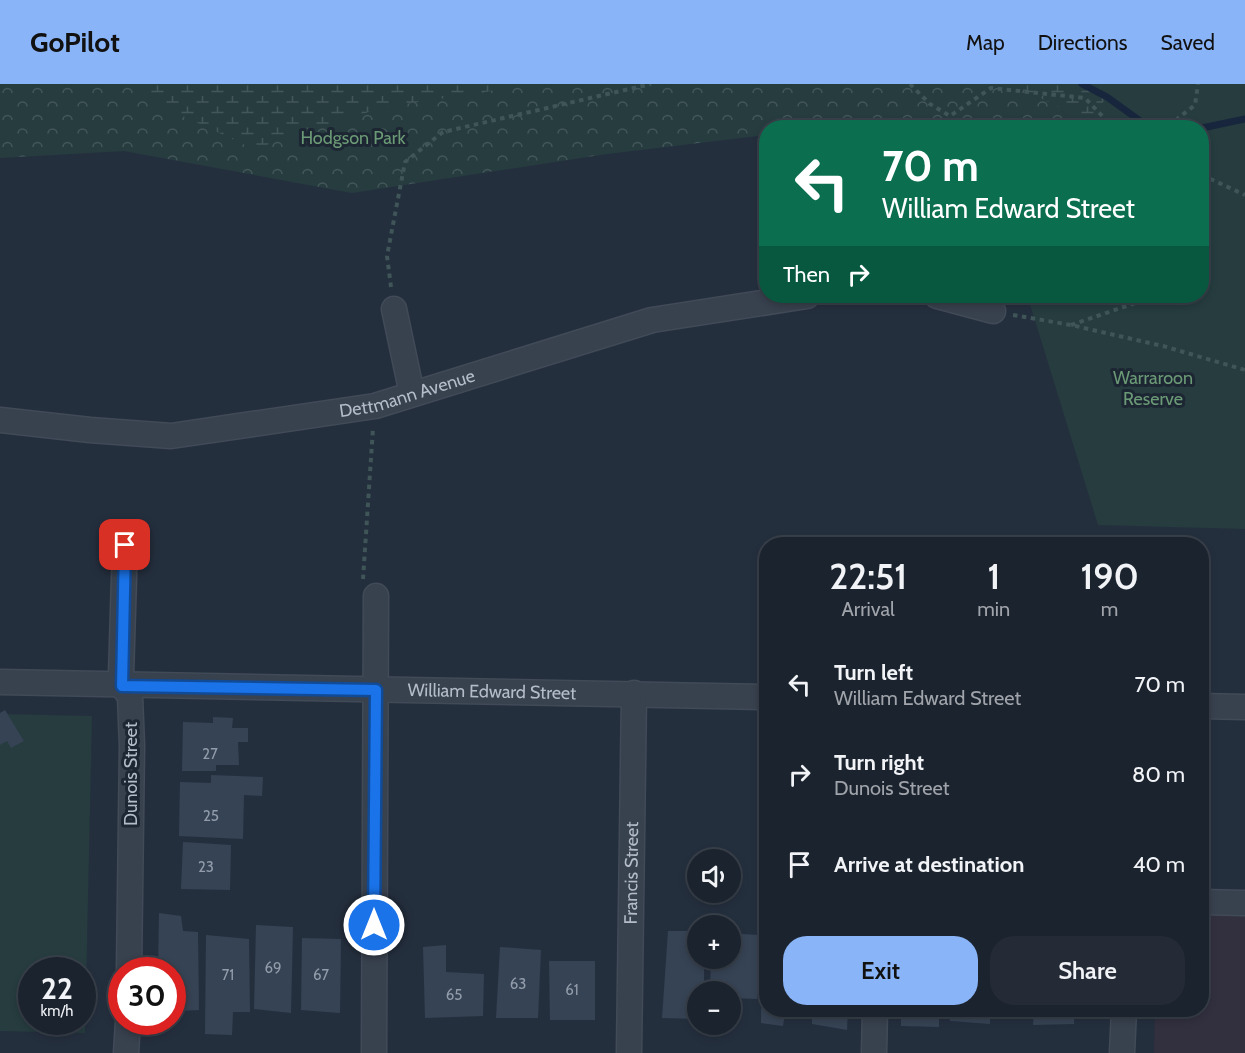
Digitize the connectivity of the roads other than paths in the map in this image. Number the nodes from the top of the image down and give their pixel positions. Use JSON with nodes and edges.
{"nodes":[{"id":1,"x":762,"y":303,"type":"edge"},
{"id":2,"x":963,"y":303,"type":"edge"},
{"id":3,"x":394,"y":309,"type":"road end"},
{"id":4,"x":993,"y":311,"type":"road end"},
{"id":5,"x":412,"y":394,"type":"junction"},
{"id":6,"x":0,"y":420,"type":"edge"},
{"id":7,"x":125,"y":545,"type":"dead end"},
{"id":8,"x":369,"y":593,"type":"road end"},
{"id":9,"x":0,"y":682,"type":"edge"},
{"id":10,"x":122,"y":686,"type":"junction"},
{"id":11,"x":376,"y":690,"type":"junction"},
{"id":12,"x":634,"y":693,"type":"junction"},
{"id":13,"x":759,"y":697,"type":"edge"},
{"id":14,"x":1209,"y":706,"type":"edge"},
{"id":15,"x":1245,"y":707,"type":"edge"},
{"id":16,"x":1209,"y":902,"type":"edge"},
{"id":17,"x":1245,"y":903,"type":"edge"},
{"id":18,"x":129,"y":957,"type":"edge"},
{"id":19,"x":875,"y":1017,"type":"edge"},
{"id":20,"x":1124,"y":1017,"type":"edge"},
{"id":21,"x":127,"y":1035,"type":"edge"},
{"id":22,"x":126,"y":1053,"type":"edge"},
{"id":23,"x":374,"y":1053,"type":"edge"},
{"id":24,"x":629,"y":1053,"type":"edge"},
{"id":25,"x":874,"y":1053,"type":"edge"},
{"id":26,"x":1122,"y":1053,"type":"edge"}],
"edges":[{"from":1,"to":5,"type":"street","name":"Dettmann Avenue"},
{"from":2,"to":4,"type":"street"},
{"from":3,"to":5,"type":"street"},
{"from":5,"to":6,"type":"street","name":"Dettmann Avenue"},
{"from":7,"to":10,"type":"street","name":"Dunois Street"},
{"from":8,"to":11,"type":"street"},
{"from":9,"to":10,"type":"street","name":"William Edward Street"},
{"from":10,"to":11,"type":"street","name":"William Edward Street"},
{"from":10,"to":18,"type":"street","name":"Dunois Street"},
{"from":11,"to":12,"type":"street","name":"William Edward Street"},
{"from":11,"to":23,"type":"street"},
{"from":12,"to":13,"type":"street","name":"William Edward Street"},
{"from":12,"to":24,"type":"street","name":"Francis Street"},
{"from":14,"to":15,"type":"street"},
{"from":16,"to":17,"type":"street"},
{"from":19,"to":25,"type":"street"},
{"from":20,"to":26,"type":"street"},
{"from":21,"to":22,"type":"street"}]}
